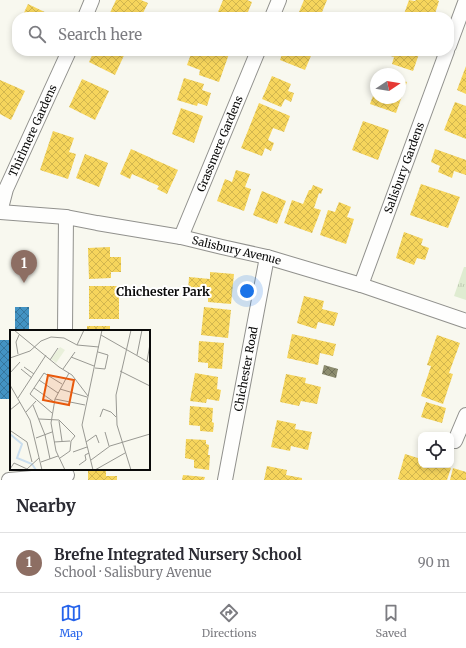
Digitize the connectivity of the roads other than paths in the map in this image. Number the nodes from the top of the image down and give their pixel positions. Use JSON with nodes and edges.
{"nodes":[{"id":1,"x":92,"y":0,"type":"edge"},
{"id":2,"x":279,"y":0,"type":"edge"},
{"id":3,"x":466,"y":0,"type":"edge"},
{"id":4,"x":87,"y":12,"type":"edge"},
{"id":5,"x":274,"y":12,"type":"edge"},
{"id":6,"x":454,"y":32,"type":"edge"},
{"id":7,"x":67,"y":56,"type":"edge"},
{"id":8,"x":256,"y":56,"type":"edge"},
{"id":9,"x":445,"y":56,"type":"edge"},
{"id":10,"x":0,"y":212,"type":"edge"},
{"id":11,"x":66,"y":217,"type":"junction"},
{"id":12,"x":181,"y":237,"type":"junction"},
{"id":13,"x":267,"y":257,"type":"junction"},
{"id":14,"x":361,"y":285,"type":"junction"},
{"id":15,"x":466,"y":320,"type":"edge"},
{"id":16,"x":65,"y":330,"type":"edge"},
{"id":17,"x":466,"y":415,"type":"edge"},
{"id":18,"x":455,"y":441,"type":"dead end"},
{"id":19,"x":67,"y":475,"type":"edge"},
{"id":20,"x":9,"y":480,"type":"edge"},
{"id":21,"x":225,"y":480,"type":"edge"}],
"edges":[{"from":1,"to":4,"type":"street"},
{"from":2,"to":5,"type":"street"},
{"from":3,"to":6,"type":"street"},
{"from":7,"to":10,"type":"street","name":"Thirlmere Gardens"},
{"from":8,"to":12,"type":"street","name":"Grassmere Gardens"},
{"from":9,"to":14,"type":"street","name":"Salisbury Gardens"},
{"from":10,"to":11,"type":"street","name":"Salisbury Avenue"},
{"from":11,"to":12,"type":"street","name":"Salisbury Avenue"},
{"from":11,"to":16,"type":"street"},
{"from":12,"to":13,"type":"street","name":"Salisbury Avenue"},
{"from":13,"to":14,"type":"street","name":"Salisbury Avenue"},
{"from":13,"to":21,"type":"street","name":"Chichester Road"},
{"from":14,"to":15,"type":"street","name":"Salisbury Avenue"},
{"from":17,"to":18,"type":"street"},
{"from":19,"to":20,"type":"street"}]}
